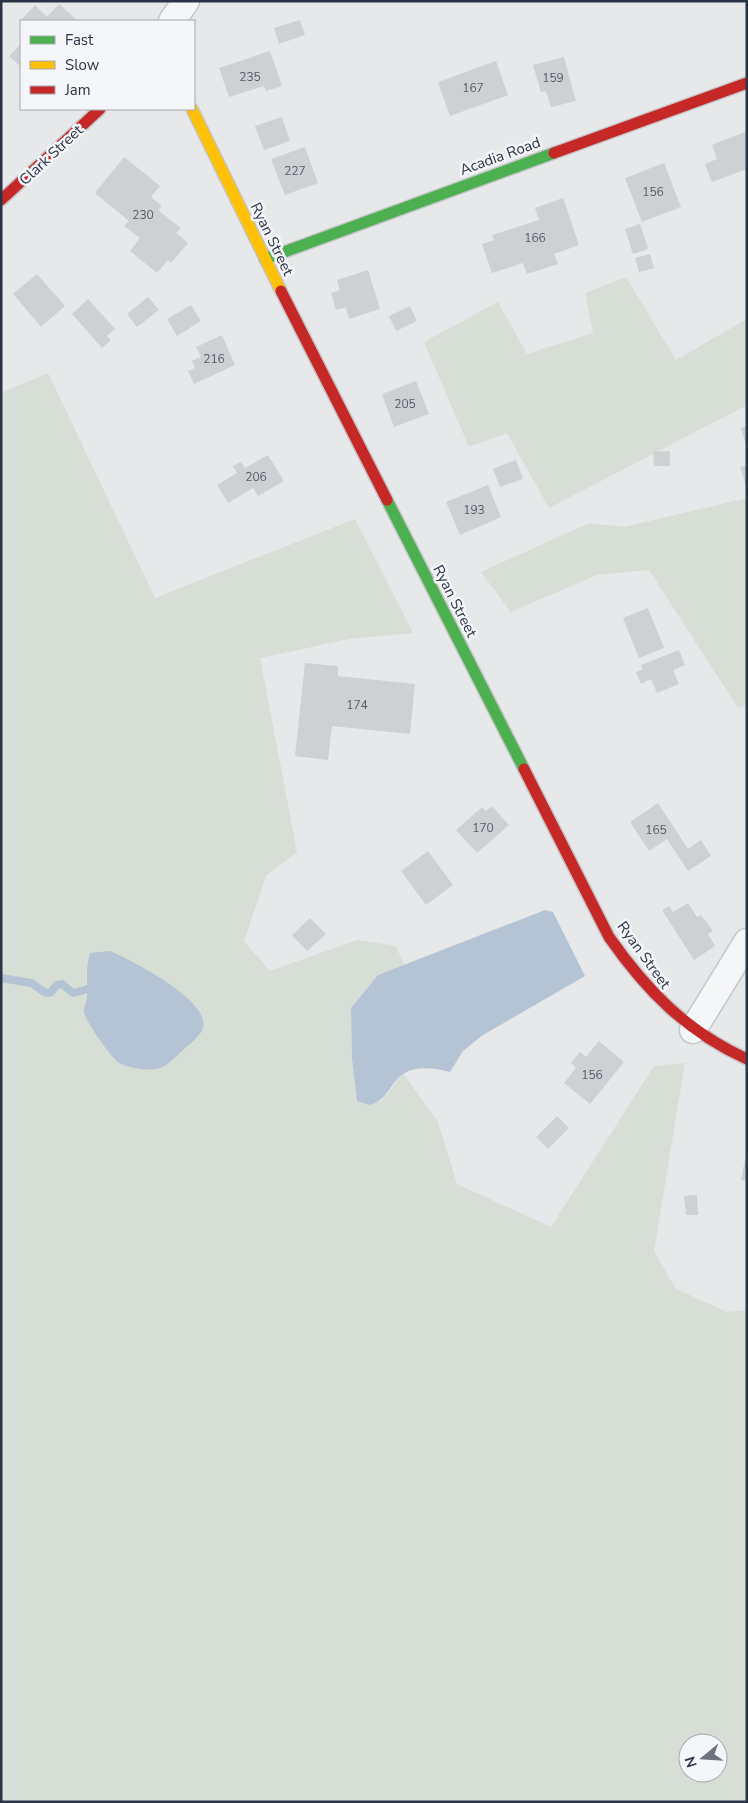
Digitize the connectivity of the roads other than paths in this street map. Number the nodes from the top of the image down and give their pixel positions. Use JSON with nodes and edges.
{"nodes":[{"id":1,"x":186,"y":1,"type":"edge"},
{"id":2,"x":173,"y":20,"type":"edge"},
{"id":3,"x":747,"y":82,"type":"edge"},
{"id":4,"x":99,"y":110,"type":"edge"},
{"id":5,"x":192,"y":110,"type":"edge"},
{"id":6,"x":1,"y":200,"type":"edge"},
{"id":7,"x":265,"y":258,"type":"junction"},
{"id":8,"x":747,"y":942,"type":"edge"},
{"id":9,"x":693,"y":1030,"type":"junction"},
{"id":10,"x":747,"y":1059,"type":"edge"}],
"edges":[{"from":1,"to":2,"type":"street"},
{"from":3,"to":7,"type":"street","name":"Acadia Road"},
{"from":4,"to":6,"type":"street","name":"Clark Street"},
{"from":5,"to":7,"type":"street","name":"Ryan Street"},
{"from":7,"to":9,"type":"street","name":"Ryan Street"},
{"from":8,"to":9,"type":"street"},
{"from":9,"to":10,"type":"street","name":"Ryan Street"}]}
